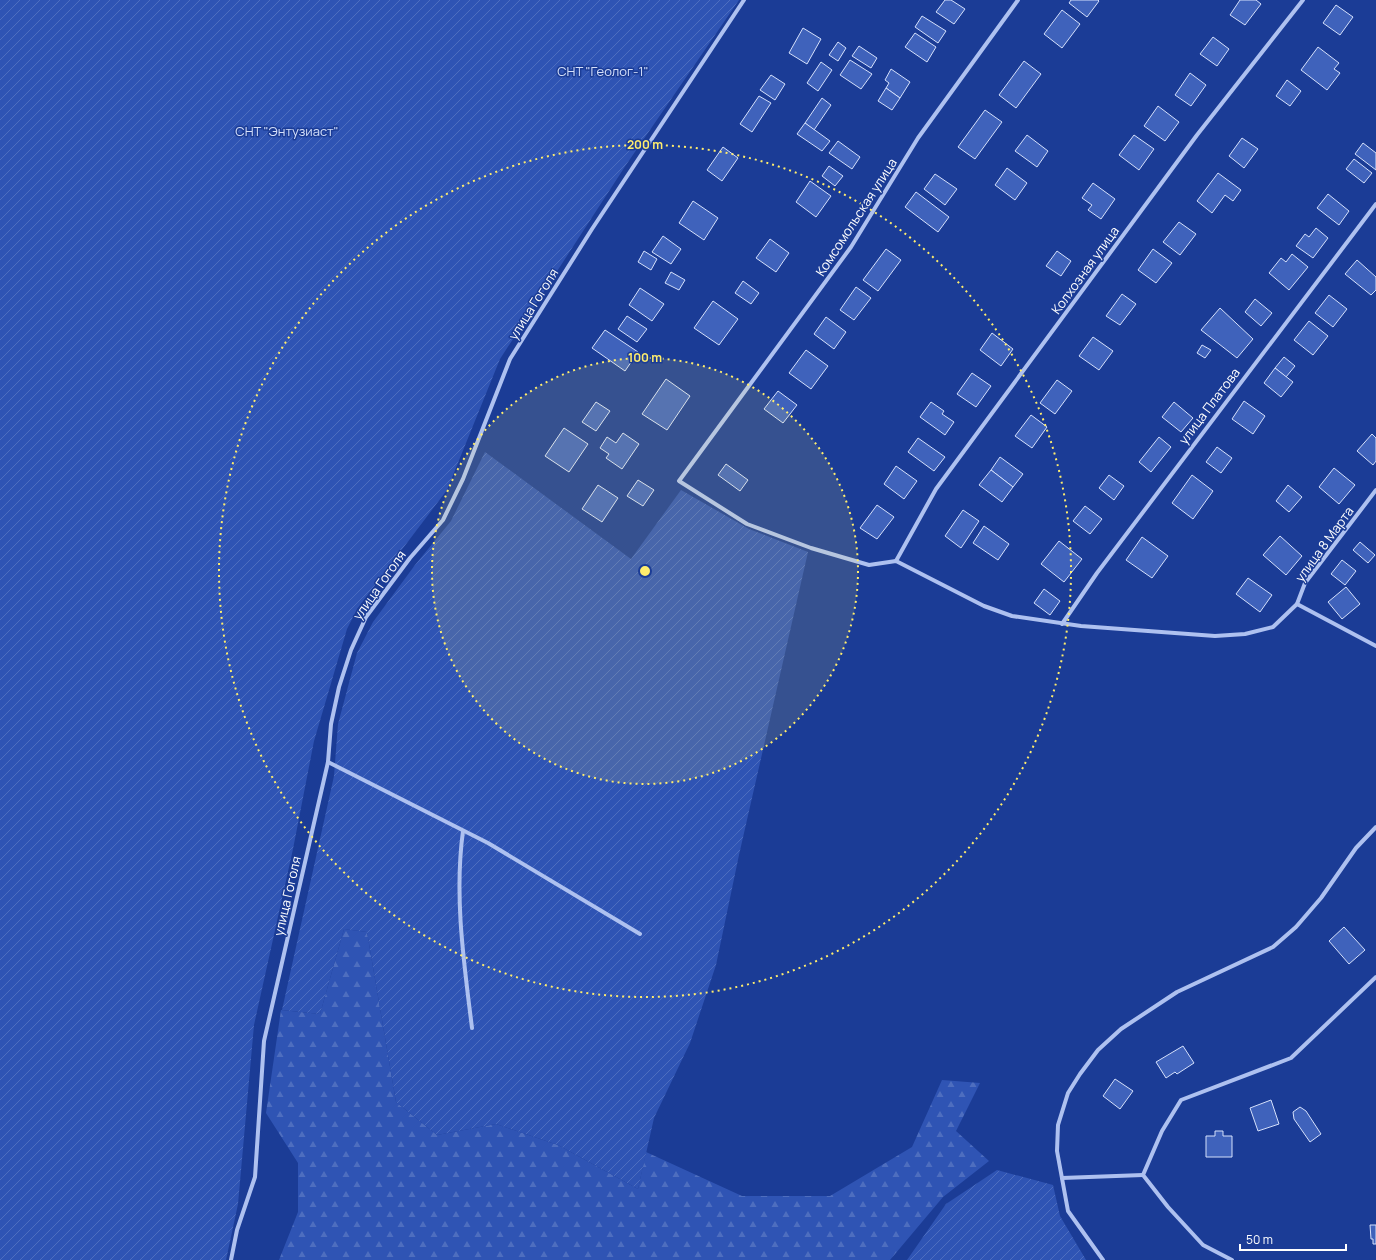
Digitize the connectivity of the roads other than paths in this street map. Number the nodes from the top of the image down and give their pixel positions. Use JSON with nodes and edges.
{"nodes":[{"id":1,"x":744,"y":0,"type":"edge"},
{"id":2,"x":1018,"y":0,"type":"edge"},
{"id":3,"x":1303,"y":0,"type":"edge"},
{"id":4,"x":1376,"y":204,"type":"edge"},
{"id":5,"x":1376,"y":490,"type":"edge"},
{"id":6,"x":896,"y":561,"type":"junction"},
{"id":7,"x":1297,"y":604,"type":"junction"},
{"id":8,"x":1062,"y":624,"type":"junction"},
{"id":9,"x":1376,"y":646,"type":"edge"},
{"id":10,"x":328,"y":762,"type":"junction"},
{"id":11,"x":1376,"y":827,"type":"edge"},
{"id":12,"x":463,"y":831,"type":"junction"},
{"id":13,"x":640,"y":934,"type":"dead end"},
{"id":14,"x":1376,"y":977,"type":"edge"},
{"id":15,"x":472,"y":1028,"type":"dead end"},
{"id":16,"x":1143,"y":1175,"type":"junction"},
{"id":17,"x":1062,"y":1178,"type":"junction"},
{"id":18,"x":231,"y":1260,"type":"edge"},
{"id":19,"x":1103,"y":1260,"type":"edge"},
{"id":20,"x":1232,"y":1260,"type":"edge"}],
"edges":[{"from":1,"to":10,"type":"street","name":"улица Гоголя"},
{"from":2,"to":6,"type":"street","name":"Комсомольская улица"},
{"from":3,"to":6,"type":"street","name":"Колхозная улица"},
{"from":4,"to":8,"type":"street","name":"улица Платова"},
{"from":5,"to":7,"type":"street","name":"улица 8 Марта"},
{"from":6,"to":8,"type":"street"},
{"from":7,"to":8,"type":"street","name":"улица 8 Марта"},
{"from":7,"to":9,"type":"street"},
{"from":10,"to":12,"type":"street"},
{"from":10,"to":18,"type":"street","name":"улица Гоголя"},
{"from":11,"to":17,"type":"street"},
{"from":12,"to":13,"type":"street"},
{"from":12,"to":15,"type":"street"},
{"from":14,"to":16,"type":"street"},
{"from":16,"to":17,"type":"street"},
{"from":16,"to":20,"type":"street"},
{"from":17,"to":19,"type":"street"}]}
